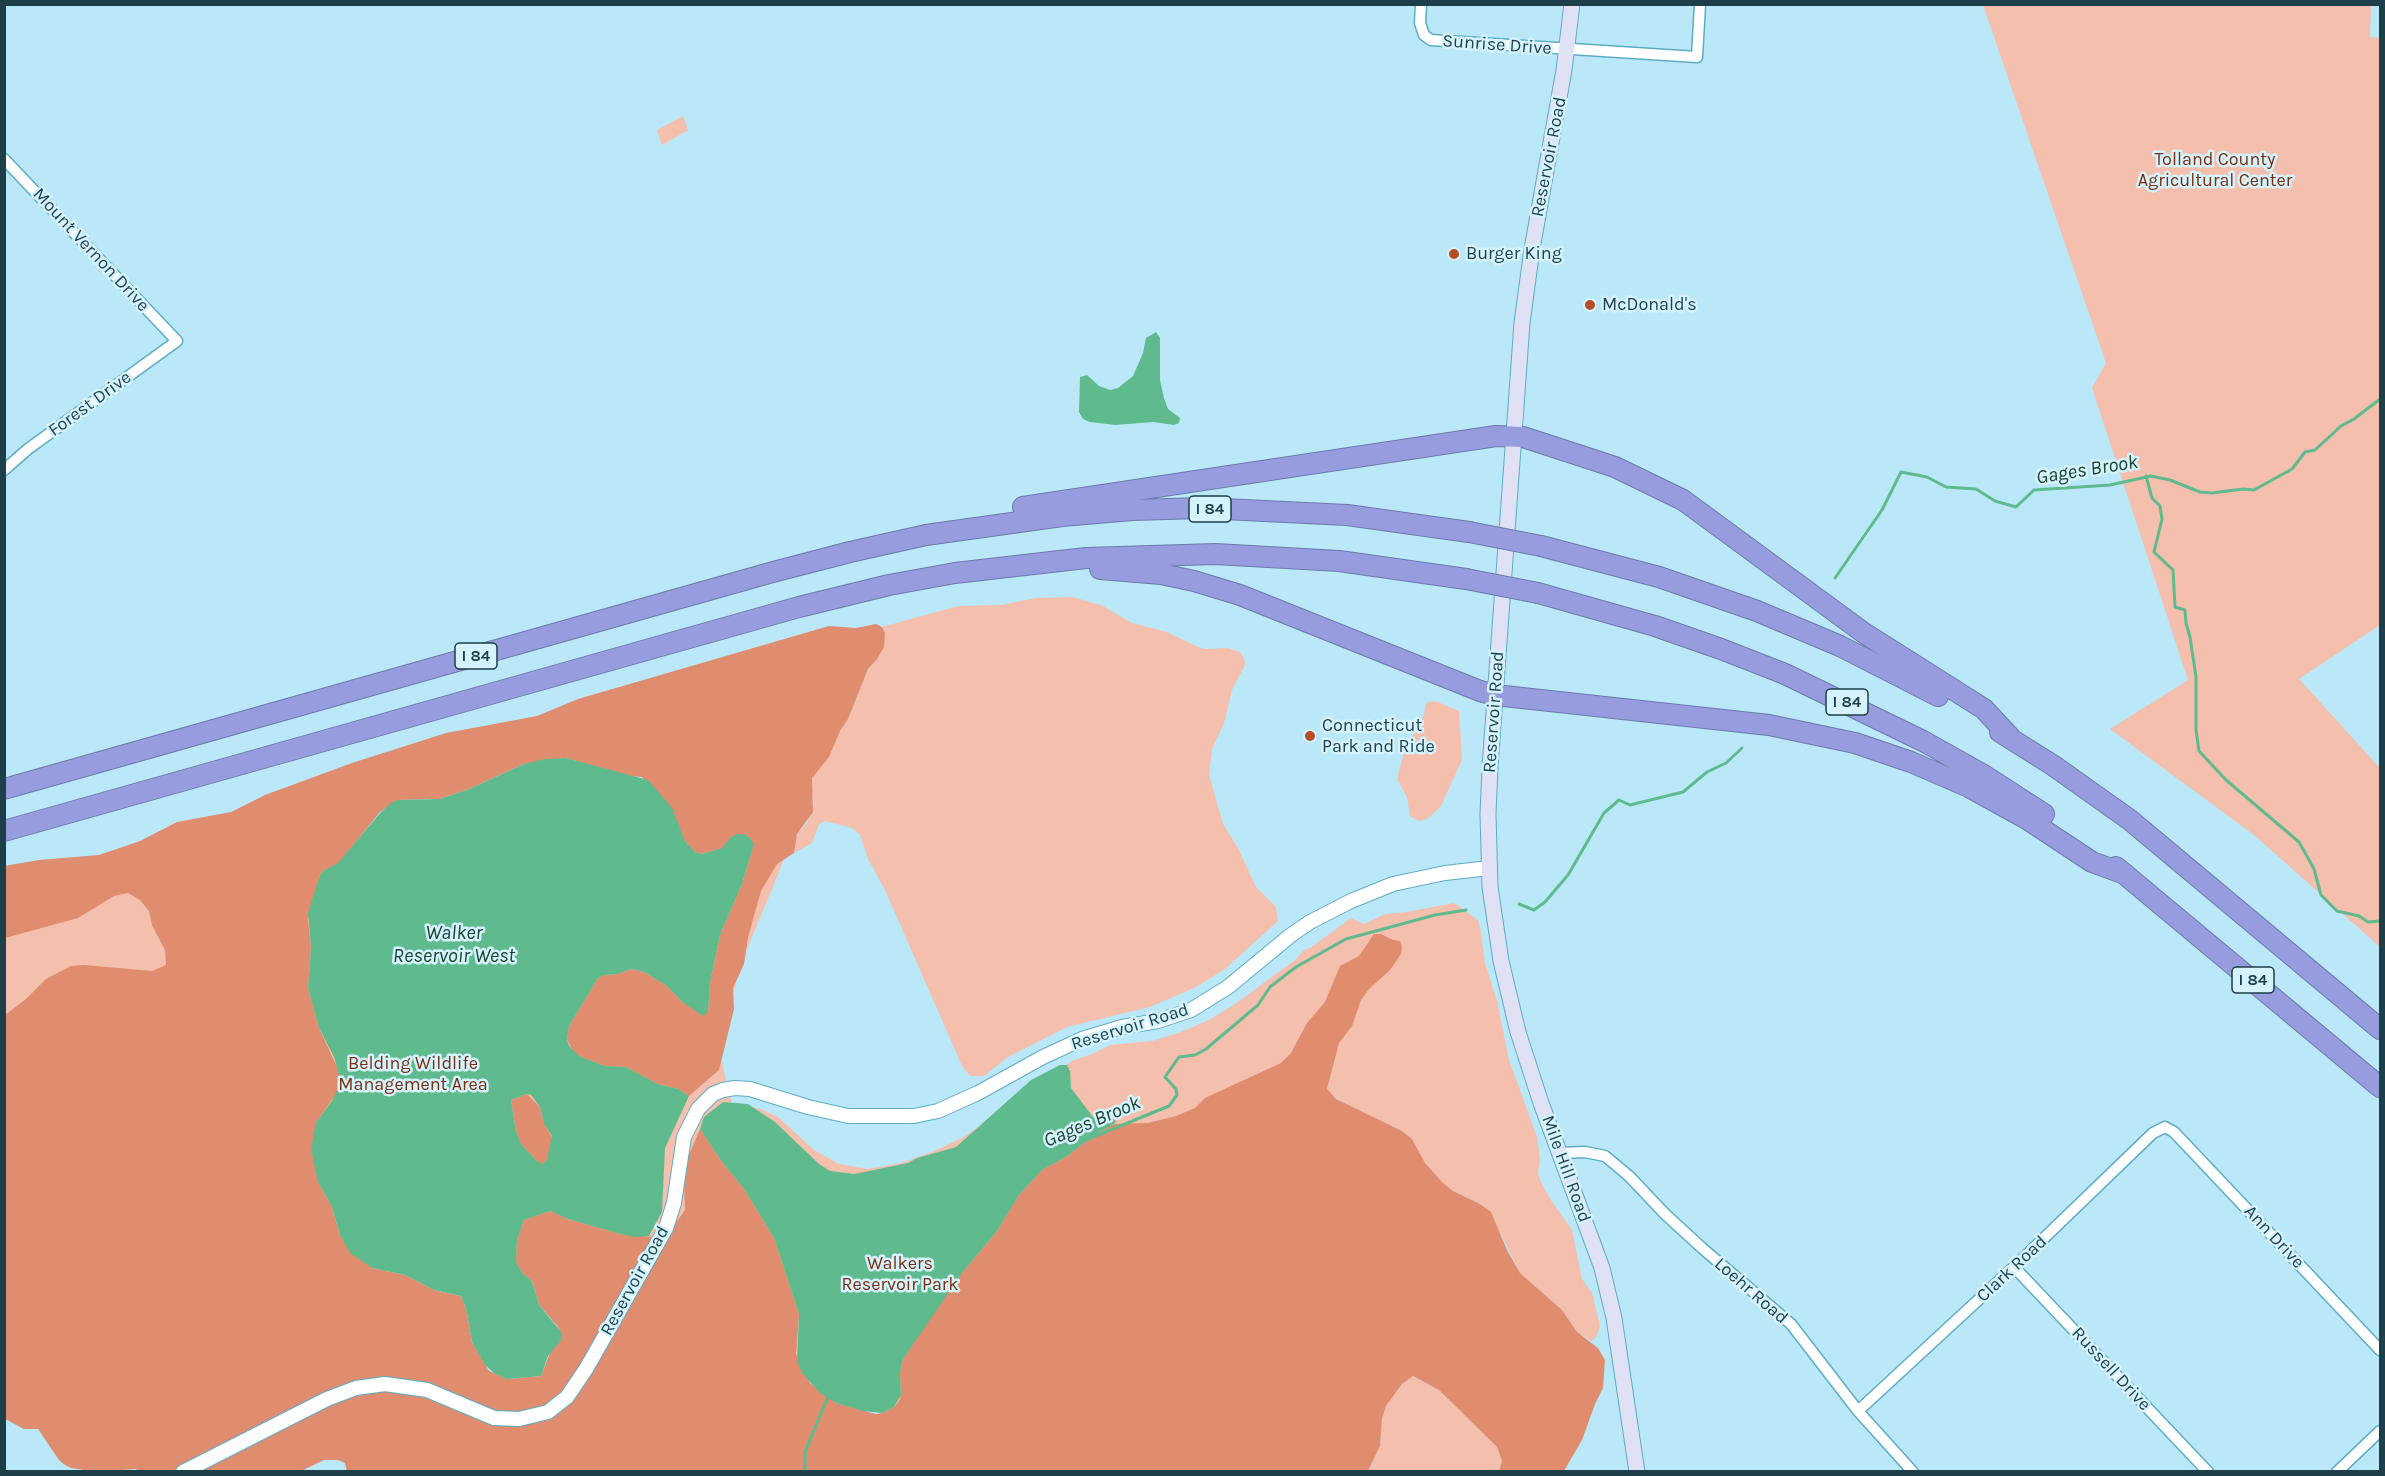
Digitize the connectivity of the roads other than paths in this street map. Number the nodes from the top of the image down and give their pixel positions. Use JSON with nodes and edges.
{"nodes":[{"id":1,"x":1421,"y":4,"type":"edge"},
{"id":2,"x":1572,"y":4,"type":"edge"},
{"id":3,"x":1700,"y":4,"type":"edge"},
{"id":4,"x":1568,"y":50,"type":"junction"},
{"id":5,"x":4,"y":159,"type":"edge"},
{"id":6,"x":177,"y":341,"type":"joint"},
{"id":7,"x":1514,"y":436,"type":"junction"},
{"id":8,"x":4,"y":470,"type":"edge"},
{"id":9,"x":950,"y":531,"type":"junction"},
{"id":10,"x":1036,"y":563,"type":"junction"},
{"id":11,"x":1495,"y":695,"type":"junction"},
{"id":12,"x":2011,"y":738,"type":"junction"},
{"id":13,"x":4,"y":789,"type":"edge"},
{"id":14,"x":4,"y":831,"type":"edge"},
{"id":15,"x":1490,"y":868,"type":"junction"},
{"id":16,"x":2126,"y":874,"type":"junction"},
{"id":17,"x":2380,"y":1029,"type":"edge"},
{"id":18,"x":2380,"y":1087,"type":"edge"},
{"id":19,"x":2165,"y":1127,"type":"joint"},
{"id":20,"x":1561,"y":1153,"type":"junction"},
{"id":21,"x":2014,"y":1268,"type":"junction"},
{"id":22,"x":2380,"y":1350,"type":"edge"},
{"id":23,"x":1858,"y":1411,"type":"junction"},
{"id":24,"x":2380,"y":1431,"type":"edge"},
{"id":25,"x":183,"y":1472,"type":"edge"},
{"id":26,"x":1637,"y":1472,"type":"edge"},
{"id":27,"x":1913,"y":1472,"type":"edge"},
{"id":28,"x":2208,"y":1472,"type":"edge"},
{"id":29,"x":2337,"y":1472,"type":"edge"}],
"edges":[{"from":1,"to":4,"type":"street","name":"Sunrise Drive"},
{"from":2,"to":4,"type":"main road","name":"Reservoir Road"},
{"from":3,"to":4,"type":"street"},
{"from":4,"to":7,"type":"main road","name":"Reservoir Road"},
{"from":5,"to":6,"type":"street","name":"Mount Vernon Drive"},
{"from":6,"to":8,"type":"street","name":"Forest Drive"},
{"from":7,"to":9,"type":"highway"},
{"from":7,"to":11,"type":"main road","name":"Reservoir Road"},
{"from":7,"to":12,"type":"highway"},
{"from":9,"to":12,"type":"highway","number":"I 84","bridge":true},
{"from":9,"to":13,"type":"highway","number":"I 84"},
{"from":10,"to":11,"type":"highway"},
{"from":10,"to":14,"type":"highway","number":"I 84"},
{"from":10,"to":16,"type":"highway","number":"I 84","bridge":true},
{"from":11,"to":15,"type":"main road","name":"Reservoir Road"},
{"from":11,"to":16,"type":"highway"},
{"from":12,"to":17,"type":"highway","number":"I 84"},
{"from":15,"to":20,"type":"main road","name":"Mile Hill Road"},
{"from":15,"to":25,"type":"street","name":"Reservoir Road"},
{"from":16,"to":18,"type":"highway","number":"I 84"},
{"from":19,"to":21,"type":"street","name":"Clark Road"},
{"from":19,"to":22,"type":"street","name":"Ann Drive"},
{"from":20,"to":23,"type":"street","name":"Loehr Road"},
{"from":20,"to":26,"type":"main road","name":"Mile Hill Road"},
{"from":21,"to":23,"type":"street","name":"Clark Road"},
{"from":21,"to":28,"type":"street","name":"Russell Drive"},
{"from":23,"to":27,"type":"street","name":"Loehr Road"},
{"from":24,"to":29,"type":"street"}]}
